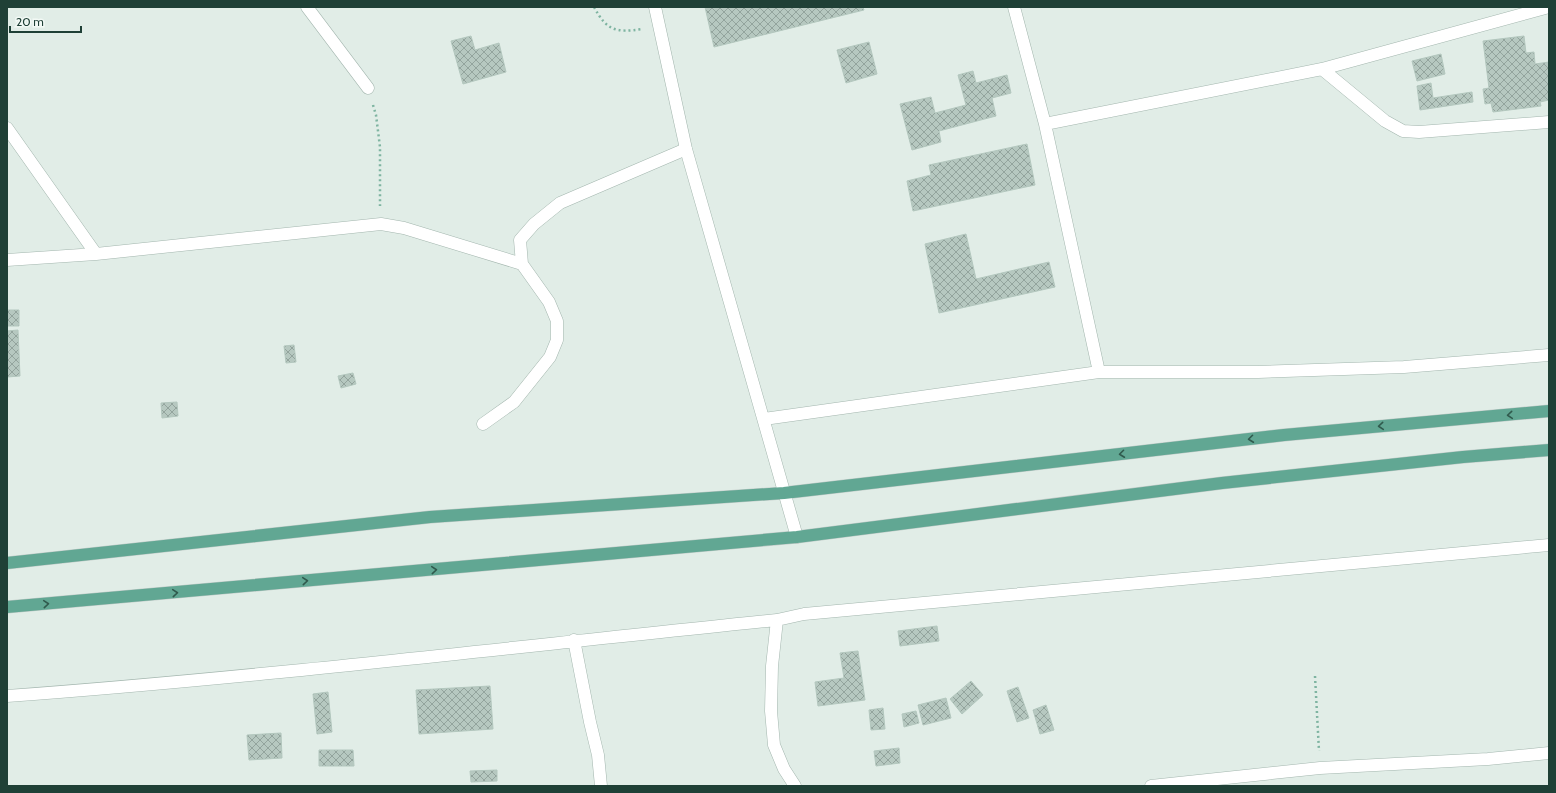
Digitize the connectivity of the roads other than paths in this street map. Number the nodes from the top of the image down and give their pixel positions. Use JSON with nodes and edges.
{"nodes":[{"id":1,"x":307,"y":7,"type":"edge"},
{"id":2,"x":655,"y":7,"type":"edge"},
{"id":3,"x":1014,"y":7,"type":"edge"},
{"id":4,"x":1549,"y":7,"type":"edge"},
{"id":5,"x":1322,"y":69,"type":"junction"},
{"id":6,"x":368,"y":88,"type":"road end"},
{"id":7,"x":1549,"y":122,"type":"edge"},
{"id":8,"x":1045,"y":124,"type":"junction"},
{"id":9,"x":7,"y":128,"type":"edge"},
{"id":10,"x":686,"y":149,"type":"junction"},
{"id":11,"x":96,"y":254,"type":"junction"},
{"id":12,"x":7,"y":260,"type":"edge"},
{"id":13,"x":522,"y":264,"type":"junction"},
{"id":14,"x":1549,"y":355,"type":"edge"},
{"id":15,"x":1099,"y":372,"type":"junction"},
{"id":16,"x":1549,"y":411,"type":"edge"},
{"id":17,"x":764,"y":419,"type":"junction"},
{"id":18,"x":482,"y":424,"type":"dead end"},
{"id":19,"x":1549,"y":450,"type":"edge"},
{"id":20,"x":784,"y":493,"type":"junction"},
{"id":21,"x":797,"y":537,"type":"junction"},
{"id":22,"x":1549,"y":545,"type":"edge"},
{"id":23,"x":7,"y":563,"type":"edge"},
{"id":24,"x":7,"y":608,"type":"edge"},
{"id":25,"x":777,"y":620,"type":"junction"},
{"id":26,"x":574,"y":640,"type":"junction"},
{"id":27,"x":7,"y":696,"type":"edge"},
{"id":28,"x":1549,"y":753,"type":"edge"},
{"id":29,"x":601,"y":786,"type":"edge"},
{"id":30,"x":795,"y":786,"type":"edge"},
{"id":31,"x":1151,"y":786,"type":"edge"}],
"edges":[{"from":1,"to":6,"type":"street"},
{"from":2,"to":10,"type":"street"},
{"from":3,"to":8,"type":"street"},
{"from":4,"to":5,"type":"street"},
{"from":5,"to":7,"type":"street"},
{"from":5,"to":8,"type":"street"},
{"from":8,"to":15,"type":"street"},
{"from":9,"to":11,"type":"street"},
{"from":10,"to":13,"type":"street"},
{"from":10,"to":17,"type":"street"},
{"from":11,"to":12,"type":"street"},
{"from":11,"to":13,"type":"street"},
{"from":13,"to":18,"type":"street"},
{"from":14,"to":15,"type":"street"},
{"from":15,"to":17,"type":"street"},
{"from":16,"to":20,"type":"main road","one_way":true},
{"from":17,"to":20,"type":"street"},
{"from":19,"to":21,"type":"main road"},
{"from":20,"to":21,"type":"street"},
{"from":20,"to":23,"type":"main road"},
{"from":24,"to":21,"type":"main road","one_way":true},
{"from":22,"to":25,"type":"street"},
{"from":25,"to":26,"type":"street"},
{"from":25,"to":30,"type":"street"},
{"from":26,"to":27,"type":"street"},
{"from":26,"to":29,"type":"street"},
{"from":28,"to":31,"type":"street"}]}
